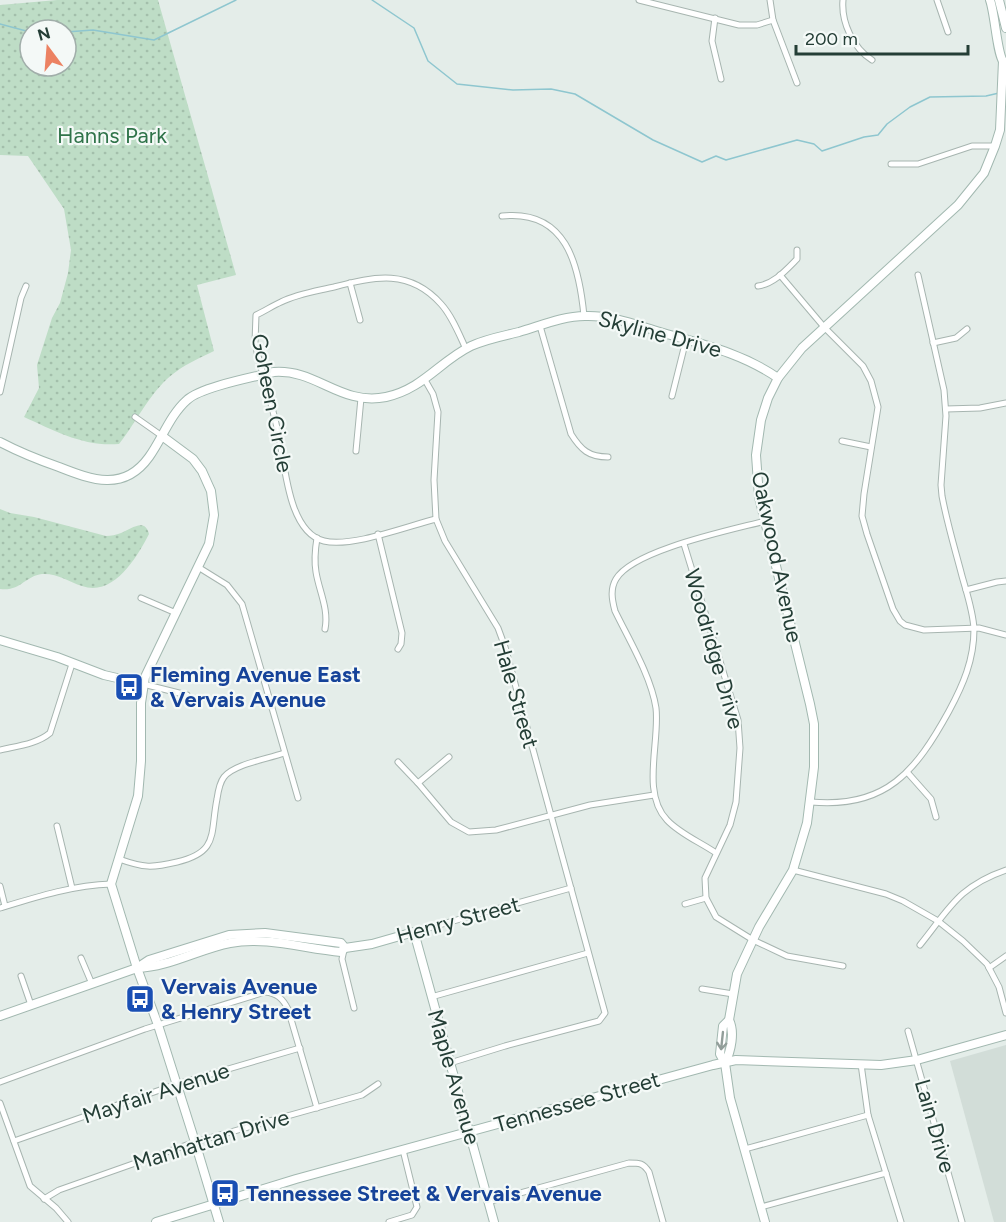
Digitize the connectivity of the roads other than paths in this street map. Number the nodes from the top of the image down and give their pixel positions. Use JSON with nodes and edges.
{"nodes":[{"id":1,"x":639,"y":0,"type":"edge"},
{"id":2,"x":770,"y":0,"type":"edge"},
{"id":3,"x":843,"y":0,"type":"edge"},
{"id":4,"x":937,"y":0,"type":"edge"},
{"id":5,"x":990,"y":0,"type":"edge"},
{"id":6,"x":999,"y":0,"type":"edge"},
{"id":7,"x":715,"y":18,"type":"junction"},
{"id":8,"x":773,"y":21,"type":"junction"},
{"id":9,"x":1006,"y":28,"type":"edge"},
{"id":10,"x":948,"y":32,"type":"dead end"},
{"id":11,"x":1004,"y":59,"type":"edge"},
{"id":12,"x":872,"y":60,"type":"dead end"},
{"id":13,"x":721,"y":79,"type":"dead end"},
{"id":14,"x":797,"y":83,"type":"dead end"},
{"id":15,"x":996,"y":147,"type":"junction"},
{"id":16,"x":891,"y":164,"type":"dead end"},
{"id":17,"x":502,"y":216,"type":"dead end"},
{"id":18,"x":797,"y":250,"type":"dead end"},
{"id":19,"x":780,"y":275,"type":"junction"},
{"id":20,"x":918,"y":275,"type":"dead end"},
{"id":21,"x":350,"y":283,"type":"junction"},
{"id":22,"x":26,"y":286,"type":"dead end"},
{"id":23,"x":758,"y":286,"type":"dead end"},
{"id":24,"x":584,"y":315,"type":"junction"},
{"id":25,"x":360,"y":321,"type":"dead end"},
{"id":26,"x":540,"y":326,"type":"junction"},
{"id":27,"x":824,"y":327,"type":"junction"},
{"id":28,"x":967,"y":329,"type":"dead end"},
{"id":29,"x":686,"y":340,"type":"junction"},
{"id":30,"x":933,"y":344,"type":"junction"},
{"id":31,"x":466,"y":349,"type":"junction"},
{"id":32,"x":263,"y":375,"type":"junction"},
{"id":33,"x":777,"y":378,"type":"junction"},
{"id":34,"x":425,"y":380,"type":"junction"},
{"id":35,"x":0,"y":392,"type":"edge"},
{"id":36,"x":672,"y":396,"type":"dead end"},
{"id":37,"x":361,"y":398,"type":"junction"},
{"id":38,"x":1006,"y":403,"type":"edge"},
{"id":39,"x":946,"y":409,"type":"junction"},
{"id":40,"x":135,"y":417,"type":"dead end"},
{"id":41,"x":162,"y":436,"type":"junction"},
{"id":42,"x":842,"y":441,"type":"dead end"},
{"id":43,"x":0,"y":442,"type":"edge"},
{"id":44,"x":872,"y":447,"type":"junction"},
{"id":45,"x":356,"y":451,"type":"dead end"},
{"id":46,"x":608,"y":457,"type":"dead end"},
{"id":47,"x":436,"y":519,"type":"junction"},
{"id":48,"x":765,"y":521,"type":"junction"},
{"id":49,"x":378,"y":534,"type":"junction"},
{"id":50,"x":317,"y":538,"type":"junction"},
{"id":51,"x":684,"y":544,"type":"junction"},
{"id":52,"x":198,"y":567,"type":"junction"},
{"id":53,"x":1006,"y":582,"type":"edge"},
{"id":54,"x":966,"y":590,"type":"junction"},
{"id":55,"x":141,"y":598,"type":"dead end"},
{"id":56,"x":176,"y":613,"type":"junction"},
{"id":57,"x":974,"y":628,"type":"junction"},
{"id":58,"x":325,"y":629,"type":"dead end"},
{"id":59,"x":1006,"y":634,"type":"edge"},
{"id":60,"x":0,"y":640,"type":"edge"},
{"id":61,"x":398,"y":649,"type":"dead end"},
{"id":62,"x":72,"y":664,"type":"junction"},
{"id":63,"x":143,"y":684,"type":"junction"},
{"id":64,"x":187,"y":695,"type":"dead end"},
{"id":65,"x":0,"y":750,"type":"edge"},
{"id":66,"x":284,"y":753,"type":"junction"},
{"id":67,"x":448,"y":757,"type":"dead end"},
{"id":68,"x":398,"y":762,"type":"dead end"},
{"id":69,"x":907,"y":772,"type":"junction"},
{"id":70,"x":418,"y":783,"type":"junction"},
{"id":71,"x":654,"y":795,"type":"junction"},
{"id":72,"x":298,"y":798,"type":"dead end"},
{"id":73,"x":811,"y":802,"type":"junction"},
{"id":74,"x":551,"y":815,"type":"junction"},
{"id":75,"x":936,"y":817,"type":"dead end"},
{"id":76,"x":57,"y":826,"type":"dead end"},
{"id":77,"x":716,"y":853,"type":"junction"},
{"id":78,"x":119,"y":860,"type":"junction"},
{"id":79,"x":793,"y":870,"type":"junction"},
{"id":80,"x":1006,"y":870,"type":"edge"},
{"id":81,"x":111,"y":884,"type":"junction"},
{"id":82,"x":0,"y":886,"type":"edge"},
{"id":83,"x":72,"y":888,"type":"junction"},
{"id":84,"x":571,"y":888,"type":"junction"},
{"id":85,"x":706,"y":898,"type":"junction"},
{"id":86,"x":685,"y":904,"type":"dead end"},
{"id":87,"x":2,"y":907,"type":"edge"},
{"id":88,"x":938,"y":921,"type":"junction"},
{"id":89,"x":414,"y":932,"type":"junction"},
{"id":90,"x":753,"y":940,"type":"junction"},
{"id":91,"x":920,"y":945,"type":"dead end"},
{"id":92,"x":345,"y":948,"type":"junction"},
{"id":93,"x":588,"y":953,"type":"junction"},
{"id":94,"x":1006,"y":956,"type":"edge"},
{"id":95,"x":81,"y":958,"type":"dead end"},
{"id":96,"x":843,"y":966,"type":"dead end"},
{"id":97,"x":137,"y":968,"type":"junction"},
{"id":98,"x":989,"y":968,"type":"junction"},
{"id":99,"x":21,"y":976,"type":"dead end"},
{"id":100,"x":92,"y":984,"type":"junction"},
{"id":101,"x":702,"y":989,"type":"dead end"},
{"id":102,"x":733,"y":994,"type":"junction"},
{"id":103,"x":431,"y":997,"type":"junction"},
{"id":104,"x":31,"y":1005,"type":"junction"},
{"id":105,"x":354,"y":1008,"type":"dead end"},
{"id":106,"x":1006,"y":1013,"type":"edge"},
{"id":107,"x":0,"y":1016,"type":"edge"},
{"id":108,"x":158,"y":1025,"type":"junction"},
{"id":109,"x":908,"y":1030,"type":"dead end"},
{"id":110,"x":1006,"y":1035,"type":"edge"},
{"id":111,"x":300,"y":1048,"type":"junction"},
{"id":112,"x":917,"y":1060,"type":"junction"},
{"id":113,"x":450,"y":1063,"type":"junction"},
{"id":114,"x":725,"y":1063,"type":"junction"},
{"id":115,"x":861,"y":1064,"type":"junction"},
{"id":116,"x":0,"y":1082,"type":"edge"},
{"id":117,"x":177,"y":1084,"type":"junction"},
{"id":118,"x":378,"y":1084,"type":"dead end"},
{"id":119,"x":0,"y":1103,"type":"edge"},
{"id":120,"x":316,"y":1108,"type":"junction"},
{"id":121,"x":868,"y":1115,"type":"junction"},
{"id":122,"x":469,"y":1132,"type":"junction"},
{"id":123,"x":14,"y":1141,"type":"junction"},
{"id":124,"x":195,"y":1142,"type":"junction"},
{"id":125,"x":745,"y":1149,"type":"junction"},
{"id":126,"x":403,"y":1150,"type":"junction"},
{"id":127,"x":886,"y":1173,"type":"junction"},
{"id":128,"x":44,"y":1198,"type":"junction"},
{"id":129,"x":488,"y":1202,"type":"junction"},
{"id":130,"x":213,"y":1203,"type":"junction"},
{"id":131,"x":761,"y":1207,"type":"junction"},
{"id":132,"x":68,"y":1222,"type":"edge"},
{"id":133,"x":156,"y":1222,"type":"edge"},
{"id":134,"x":219,"y":1222,"type":"edge"},
{"id":135,"x":389,"y":1222,"type":"edge"},
{"id":136,"x":494,"y":1222,"type":"edge"},
{"id":137,"x":663,"y":1222,"type":"edge"},
{"id":138,"x":765,"y":1222,"type":"edge"},
{"id":139,"x":901,"y":1222,"type":"edge"},
{"id":140,"x":962,"y":1222,"type":"edge"}],
"edges":[{"from":1,"to":7,"type":"street"},
{"from":2,"to":8,"type":"street"},
{"from":3,"to":12,"type":"street"},
{"from":4,"to":10,"type":"street"},
{"from":5,"to":11,"type":"street","name":"Oakwood Avenue"},
{"from":6,"to":9,"type":"street"},
{"from":7,"to":8,"type":"street"},
{"from":7,"to":13,"type":"street"},
{"from":8,"to":14,"type":"street"},
{"from":11,"to":15,"type":"street","name":"Oakwood Avenue"},
{"from":15,"to":16,"type":"street"},
{"from":15,"to":27,"type":"street","name":"Oakwood Avenue"},
{"from":17,"to":24,"type":"street"},
{"from":18,"to":19,"type":"street"},
{"from":19,"to":23,"type":"street"},
{"from":19,"to":27,"type":"street"},
{"from":20,"to":30,"type":"street"},
{"from":21,"to":25,"type":"street"},
{"from":21,"to":31,"type":"street","name":"Goheen Circle"},
{"from":21,"to":32,"type":"street","name":"Goheen Circle"},
{"from":22,"to":35,"type":"street"},
{"from":24,"to":26,"type":"street","name":"Skyline Drive"},
{"from":24,"to":29,"type":"street","name":"Skyline Drive"},
{"from":26,"to":31,"type":"street","name":"Skyline Drive"},
{"from":26,"to":46,"type":"street"},
{"from":27,"to":33,"type":"street","name":"Oakwood Avenue"},
{"from":27,"to":44,"type":"street"},
{"from":28,"to":30,"type":"street"},
{"from":29,"to":33,"type":"street","name":"Skyline Drive"},
{"from":29,"to":36,"type":"street"},
{"from":30,"to":39,"type":"street"},
{"from":31,"to":34,"type":"street","name":"Skyline Drive"},
{"from":32,"to":37,"type":"street","name":"Skyline Drive"},
{"from":32,"to":41,"type":"street","name":"Skyline Drive"},
{"from":32,"to":50,"type":"street","name":"Goheen Circle"},
{"from":33,"to":48,"type":"street","name":"Oakwood Avenue"},
{"from":34,"to":37,"type":"street","name":"Skyline Drive"},
{"from":34,"to":47,"type":"street","name":"Hale Street"},
{"from":37,"to":45,"type":"street"},
{"from":38,"to":39,"type":"street"},
{"from":39,"to":54,"type":"street"},
{"from":40,"to":41,"type":"street"},
{"from":41,"to":43,"type":"street","name":"Skyline Drive"},
{"from":41,"to":52,"type":"street"},
{"from":42,"to":44,"type":"street"},
{"from":44,"to":57,"type":"street"},
{"from":47,"to":49,"type":"street"},
{"from":47,"to":74,"type":"street","name":"Hale Street"},
{"from":48,"to":51,"type":"street"},
{"from":48,"to":73,"type":"street","name":"Oakwood Avenue"},
{"from":49,"to":50,"type":"street"},
{"from":49,"to":61,"type":"street"},
{"from":50,"to":58,"type":"street"},
{"from":51,"to":71,"type":"street"},
{"from":51,"to":77,"type":"street","name":"Woodridge Drive"},
{"from":52,"to":56,"type":"street"},
{"from":52,"to":66,"type":"street"},
{"from":53,"to":54,"type":"street"},
{"from":54,"to":57,"type":"street"},
{"from":55,"to":56,"type":"street"},
{"from":56,"to":63,"type":"street"},
{"from":57,"to":59,"type":"street"},
{"from":57,"to":69,"type":"street"},
{"from":60,"to":62,"type":"street"},
{"from":62,"to":63,"type":"street"},
{"from":62,"to":65,"type":"street"},
{"from":63,"to":64,"type":"street"},
{"from":63,"to":78,"type":"street"},
{"from":66,"to":72,"type":"street"},
{"from":66,"to":78,"type":"street"},
{"from":67,"to":70,"type":"street"},
{"from":68,"to":70,"type":"street"},
{"from":69,"to":73,"type":"street"},
{"from":69,"to":75,"type":"street"},
{"from":70,"to":74,"type":"street"},
{"from":71,"to":74,"type":"street"},
{"from":71,"to":77,"type":"street"},
{"from":73,"to":79,"type":"street","name":"Oakwood Avenue"},
{"from":74,"to":84,"type":"street","name":"Hale Street"},
{"from":76,"to":83,"type":"street"},
{"from":77,"to":85,"type":"street","name":"Woodridge Drive"},
{"from":78,"to":81,"type":"street"},
{"from":79,"to":88,"type":"street"},
{"from":79,"to":90,"type":"street","name":"Oakwood Avenue"},
{"from":80,"to":88,"type":"street"},
{"from":81,"to":83,"type":"street"},
{"from":81,"to":97,"type":"street"},
{"from":82,"to":87,"type":"street"},
{"from":83,"to":87,"type":"street"},
{"from":84,"to":89,"type":"street","name":"Henry Street"},
{"from":84,"to":93,"type":"street","name":"Hale Street"},
{"from":85,"to":86,"type":"street"},
{"from":85,"to":90,"type":"street"},
{"from":88,"to":91,"type":"street"},
{"from":88,"to":98,"type":"street"},
{"from":89,"to":92,"type":"street","name":"Henry Street"},
{"from":89,"to":103,"type":"street","name":"Maple Avenue"},
{"from":90,"to":96,"type":"street"},
{"from":90,"to":102,"type":"street","name":"Oakwood Avenue"},
{"from":92,"to":97,"type":"street","name":"Henry Street"},
{"from":92,"to":105,"type":"street"},
{"from":93,"to":103,"type":"street"},
{"from":93,"to":113,"type":"street","name":"Hale Street"},
{"from":94,"to":98,"type":"street"},
{"from":95,"to":100,"type":"street"},
{"from":97,"to":100,"type":"street","name":"Henry Street"},
{"from":97,"to":108,"type":"street"},
{"from":98,"to":106,"type":"street"},
{"from":99,"to":104,"type":"street"},
{"from":100,"to":104,"type":"street","name":"Henry Street"},
{"from":101,"to":102,"type":"street"},
{"from":102,"to":114,"type":"street","name":"Oakwood Avenue"},
{"from":103,"to":113,"type":"street","name":"Maple Avenue"},
{"from":104,"to":107,"type":"street","name":"Henry Street"},
{"from":108,"to":111,"type":"street"},
{"from":108,"to":116,"type":"street"},
{"from":108,"to":117,"type":"street"},
{"from":109,"to":112,"type":"street","name":"Lain Drive"},
{"from":110,"to":112,"type":"street","name":"Tennessee Street"},
{"from":111,"to":117,"type":"street","name":"Mayfair Avenue"},
{"from":111,"to":120,"type":"street"},
{"from":112,"to":115,"type":"street","name":"Tennessee Street"},
{"from":112,"to":140,"type":"street","name":"Lain Drive"},
{"from":113,"to":122,"type":"street","name":"Maple Avenue"},
{"from":114,"to":115,"type":"street","name":"Tennessee Street"},
{"from":114,"to":122,"type":"street","name":"Tennessee Street"},
{"from":114,"to":125,"type":"street","name":"Oakwood Avenue"},
{"from":115,"to":121,"type":"street"},
{"from":117,"to":123,"type":"street","name":"Mayfair Avenue"},
{"from":117,"to":124,"type":"street"},
{"from":118,"to":120,"type":"street","name":"Manhattan Drive"},
{"from":119,"to":123,"type":"street"},
{"from":120,"to":124,"type":"street","name":"Manhattan Drive"},
{"from":121,"to":125,"type":"street"},
{"from":121,"to":127,"type":"street"},
{"from":122,"to":126,"type":"street","name":"Tennessee Street"},
{"from":122,"to":129,"type":"street","name":"Maple Avenue"},
{"from":123,"to":128,"type":"street"},
{"from":124,"to":128,"type":"street","name":"Manhattan Drive"},
{"from":124,"to":130,"type":"street"},
{"from":125,"to":131,"type":"street","name":"Oakwood Avenue"},
{"from":126,"to":130,"type":"street","name":"Tennessee Street"},
{"from":126,"to":135,"type":"street"},
{"from":127,"to":131,"type":"street"},
{"from":127,"to":139,"type":"street"},
{"from":128,"to":132,"type":"street"},
{"from":129,"to":136,"type":"street","name":"Maple Avenue"},
{"from":129,"to":137,"type":"street"},
{"from":130,"to":133,"type":"street","name":"Tennessee Street"},
{"from":130,"to":134,"type":"street"},
{"from":131,"to":138,"type":"street","name":"Oakwood Avenue"}]}
